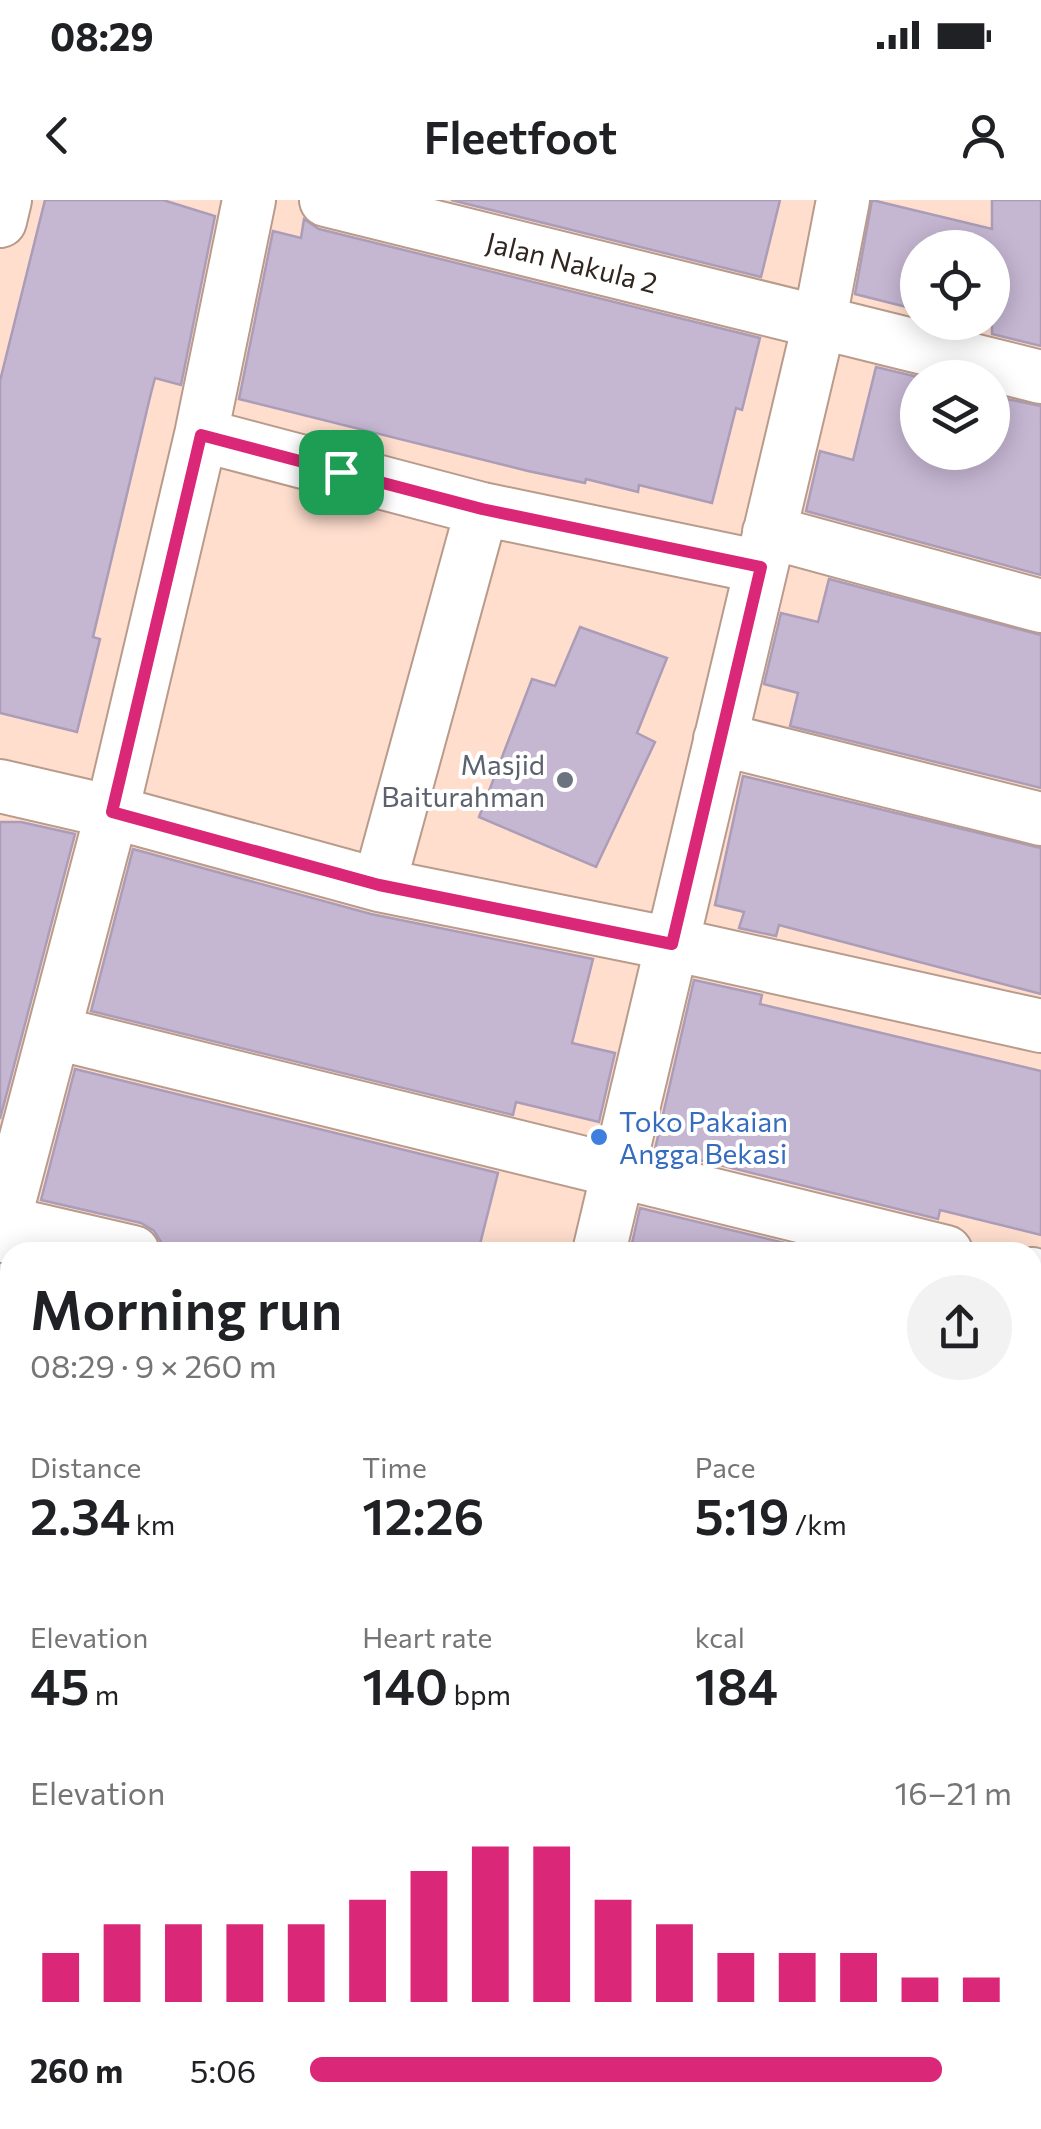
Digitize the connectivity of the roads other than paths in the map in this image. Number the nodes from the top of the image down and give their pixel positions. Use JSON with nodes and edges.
{"nodes":[{"id":1,"x":5,"y":200,"type":"edge"},
{"id":2,"x":249,"y":200,"type":"edge"},
{"id":3,"x":326,"y":200,"type":"edge"},
{"id":4,"x":843,"y":200,"type":"edge"},
{"id":5,"x":0,"y":222,"type":"edge"},
{"id":6,"x":819,"y":324,"type":"junction"},
{"id":7,"x":1041,"y":378,"type":"edge"},
{"id":8,"x":201,"y":435,"type":"junction"},
{"id":9,"x":482,"y":509,"type":"junction"},
{"id":10,"x":765,"y":550,"type":"junction"},
{"id":11,"x":1041,"y":606,"type":"edge"},
{"id":12,"x":720,"y":740,"type":"junction"},
{"id":13,"x":0,"y":786,"type":"edge"},
{"id":14,"x":112,"y":812,"type":"junction"},
{"id":15,"x":1041,"y":820,"type":"edge"},
{"id":16,"x":379,"y":885,"type":"junction"},
{"id":17,"x":672,"y":944,"type":"junction"},
{"id":18,"x":1041,"y":1026,"type":"edge"},
{"id":19,"x":56,"y":1033,"type":"junction"},
{"id":20,"x":619,"y":1170,"type":"junction"},
{"id":21,"x":2,"y":1229,"type":"edge"},
{"id":22,"x":76,"y":1242,"type":"edge"},
{"id":23,"x":601,"y":1242,"type":"edge"},
{"id":24,"x":906,"y":1242,"type":"edge"}],
"edges":[{"from":1,"to":5,"type":"street"},
{"from":2,"to":8,"type":"street"},
{"from":3,"to":6,"type":"street","name":"Jalan Nakula 2"},
{"from":4,"to":6,"type":"street"},
{"from":6,"to":7,"type":"street","name":"Jalan Nakula 2"},
{"from":6,"to":10,"type":"street"},
{"from":8,"to":9,"type":"street"},
{"from":8,"to":14,"type":"street"},
{"from":9,"to":10,"type":"street"},
{"from":9,"to":16,"type":"street"},
{"from":10,"to":11,"type":"street"},
{"from":10,"to":12,"type":"street"},
{"from":12,"to":15,"type":"street"},
{"from":12,"to":17,"type":"street"},
{"from":13,"to":14,"type":"street"},
{"from":14,"to":16,"type":"street"},
{"from":14,"to":19,"type":"street"},
{"from":16,"to":17,"type":"street"},
{"from":17,"to":18,"type":"street"},
{"from":17,"to":20,"type":"street"},
{"from":19,"to":20,"type":"street"},
{"from":19,"to":21,"type":"street"},
{"from":20,"to":23,"type":"street"},
{"from":20,"to":24,"type":"street"},
{"from":21,"to":22,"type":"street"}]}
